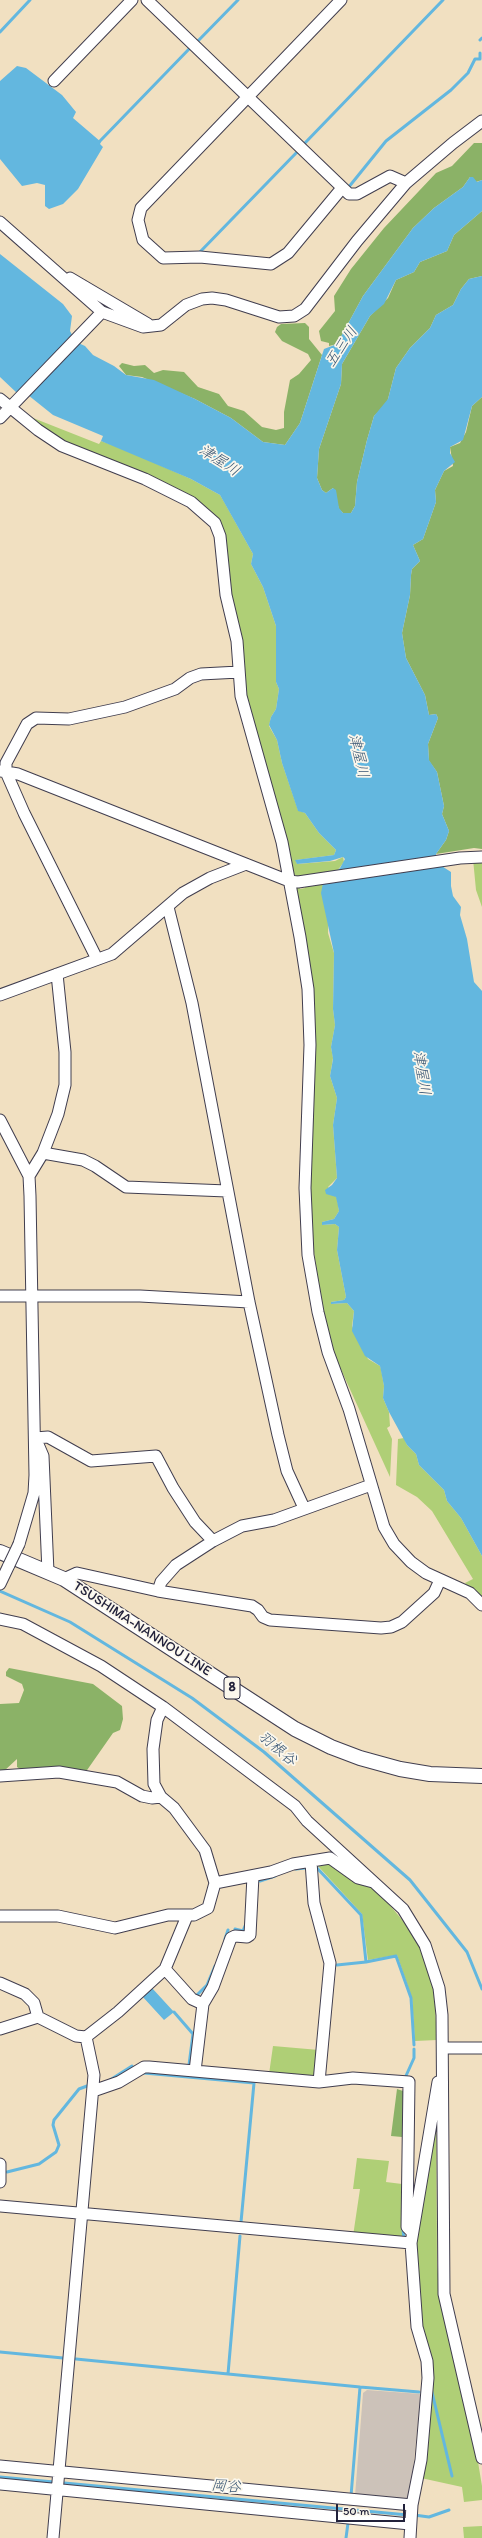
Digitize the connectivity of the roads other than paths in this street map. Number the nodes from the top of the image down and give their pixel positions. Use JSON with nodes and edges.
{"nodes":[{"id":1,"x":132,"y":0,"type":"edge"},
{"id":2,"x":147,"y":0,"type":"edge"},
{"id":3,"x":341,"y":0,"type":"edge"},
{"id":4,"x":54,"y":81,"type":"dead end"},
{"id":5,"x":248,"y":98,"type":"junction"},
{"id":6,"x":482,"y":122,"type":"edge"},
{"id":7,"x":406,"y":183,"type":"junction"},
{"id":8,"x":342,"y":188,"type":"junction"},
{"id":9,"x":0,"y":222,"type":"edge"},
{"id":10,"x":21,"y":241,"type":"junction"},
{"id":11,"x":99,"y":315,"type":"junction"},
{"id":12,"x":154,"y":327,"type":"junction"},
{"id":13,"x":0,"y":399,"type":"edge"},
{"id":14,"x":10,"y":408,"type":"junction"},
{"id":15,"x":0,"y":418,"type":"edge"},
{"id":16,"x":239,"y":672,"type":"junction"},
{"id":17,"x":3,"y":772,"type":"edge"},
{"id":18,"x":482,"y":857,"type":"edge"},
{"id":19,"x":246,"y":864,"type":"junction"},
{"id":20,"x":294,"y":882,"type":"junction"},
{"id":21,"x":168,"y":908,"type":"junction"},
{"id":22,"x":97,"y":959,"type":"junction"},
{"id":23,"x":57,"y":974,"type":"junction"},
{"id":24,"x":0,"y":994,"type":"edge"},
{"id":25,"x":0,"y":1120,"type":"edge"},
{"id":26,"x":43,"y":1153,"type":"junction"},
{"id":27,"x":29,"y":1176,"type":"junction"},
{"id":28,"x":227,"y":1191,"type":"junction"},
{"id":29,"x":30,"y":1295,"type":"junction"},
{"id":30,"x":0,"y":1296,"type":"edge"},
{"id":31,"x":249,"y":1302,"type":"junction"},
{"id":32,"x":36,"y":1438,"type":"junction"},
{"id":33,"x":371,"y":1485,"type":"junction"},
{"id":34,"x":304,"y":1508,"type":"junction"},
{"id":35,"x":213,"y":1540,"type":"junction"},
{"id":36,"x":0,"y":1552,"type":"edge"},
{"id":37,"x":48,"y":1572,"type":"junction"},
{"id":38,"x":64,"y":1579,"type":"junction"},
{"id":39,"x":440,"y":1580,"type":"junction"},
{"id":40,"x":0,"y":1584,"type":"edge"},
{"id":41,"x":158,"y":1591,"type":"junction"},
{"id":42,"x":482,"y":1605,"type":"edge"},
{"id":43,"x":0,"y":1619,"type":"edge"},
{"id":44,"x":163,"y":1707,"type":"junction"},
{"id":45,"x":0,"y":1776,"type":"edge"},
{"id":46,"x":482,"y":1776,"type":"edge"},
{"id":47,"x":161,"y":1797,"type":"junction"},
{"id":48,"x":311,"y":1862,"type":"junction"},
{"id":49,"x":253,"y":1876,"type":"junction"},
{"id":50,"x":376,"y":1882,"type":"junction"},
{"id":51,"x":215,"y":1883,"type":"junction"},
{"id":52,"x":0,"y":1916,"type":"edge"},
{"id":53,"x":187,"y":1916,"type":"junction"},
{"id":54,"x":165,"y":1969,"type":"junction"},
{"id":55,"x":0,"y":1983,"type":"edge"},
{"id":56,"x":202,"y":2004,"type":"junction"},
{"id":57,"x":38,"y":2017,"type":"junction"},
{"id":58,"x":0,"y":2029,"type":"edge"},
{"id":59,"x":86,"y":2037,"type":"junction"},
{"id":60,"x":448,"y":2048,"type":"junction"},
{"id":61,"x":482,"y":2048,"type":"edge"},
{"id":62,"x":195,"y":2071,"type":"junction"},
{"id":63,"x":442,"y":2074,"type":"junction"},
{"id":64,"x":319,"y":2082,"type":"junction"},
{"id":65,"x":93,"y":2090,"type":"junction"},
{"id":66,"x":0,"y":2164,"type":"edge"},
{"id":67,"x":0,"y":2182,"type":"edge"},
{"id":68,"x":0,"y":2206,"type":"edge"},
{"id":69,"x":82,"y":2214,"type":"junction"},
{"id":70,"x":412,"y":2237,"type":"junction"},
{"id":71,"x":482,"y":2458,"type":"edge"},
{"id":72,"x":0,"y":2466,"type":"edge"},
{"id":73,"x":58,"y":2481,"type":"junction"},
{"id":74,"x":0,"y":2484,"type":"edge"},
{"id":75,"x":411,"y":2515,"type":"junction"},
{"id":76,"x":53,"y":2538,"type":"edge"},
{"id":77,"x":410,"y":2538,"type":"edge"}],
"edges":[{"from":1,"to":4,"type":"street"},
{"from":2,"to":5,"type":"street"},
{"from":3,"to":5,"type":"street"},
{"from":5,"to":8,"type":"street"},
{"from":5,"to":8,"type":"street"},
{"from":6,"to":7,"type":"street"},
{"from":7,"to":8,"type":"street"},
{"from":7,"to":12,"type":"street"},
{"from":9,"to":10,"type":"street"},
{"from":10,"to":11,"type":"street"},
{"from":10,"to":12,"type":"street"},
{"from":11,"to":12,"type":"street"},
{"from":11,"to":14,"type":"street"},
{"from":13,"to":14,"type":"street"},
{"from":14,"to":15,"type":"street"},
{"from":14,"to":16,"type":"street"},
{"from":16,"to":17,"type":"street"},
{"from":16,"to":20,"type":"street"},
{"from":17,"to":19,"type":"street"},
{"from":17,"to":22,"type":"street"},
{"from":18,"to":20,"type":"street"},
{"from":19,"to":20,"type":"street"},
{"from":19,"to":21,"type":"street"},
{"from":20,"to":33,"type":"street"},
{"from":21,"to":22,"type":"street"},
{"from":21,"to":28,"type":"street"},
{"from":22,"to":23,"type":"street"},
{"from":23,"to":24,"type":"street"},
{"from":23,"to":26,"type":"street"},
{"from":25,"to":27,"type":"street"},
{"from":26,"to":27,"type":"street"},
{"from":26,"to":28,"type":"street"},
{"from":27,"to":29,"type":"street"},
{"from":28,"to":31,"type":"street"},
{"from":29,"to":30,"type":"street"},
{"from":29,"to":31,"type":"street"},
{"from":29,"to":32,"type":"street"},
{"from":31,"to":34,"type":"street"},
{"from":32,"to":35,"type":"street"},
{"from":32,"to":37,"type":"street"},
{"from":32,"to":40,"type":"street","bridge":true},
{"from":33,"to":34,"type":"street"},
{"from":33,"to":39,"type":"street"},
{"from":34,"to":35,"type":"street"},
{"from":35,"to":41,"type":"street"},
{"from":36,"to":37,"type":"main road","name":"TSUSHIMA-NANNOU LINE","number":"8"},
{"from":37,"to":38,"type":"main road","name":"TSUSHIMA-NANNOU LINE","number":"8"},
{"from":38,"to":41,"type":"street"},
{"from":38,"to":46,"type":"main road","name":"TSUSHIMA-NANNOU LINE","number":"8"},
{"from":39,"to":41,"type":"street"},
{"from":39,"to":42,"type":"street"},
{"from":43,"to":44,"type":"street"},
{"from":44,"to":47,"type":"street"},
{"from":44,"to":50,"type":"street"},
{"from":45,"to":47,"type":"street"},
{"from":47,"to":51,"type":"street"},
{"from":48,"to":49,"type":"street"},
{"from":48,"to":50,"type":"street"},
{"from":48,"to":64,"type":"street"},
{"from":49,"to":51,"type":"street"},
{"from":49,"to":56,"type":"street"},
{"from":50,"to":60,"type":"street"},
{"from":51,"to":53,"type":"street"},
{"from":52,"to":53,"type":"street"},
{"from":53,"to":54,"type":"street"},
{"from":54,"to":56,"type":"street"},
{"from":54,"to":59,"type":"street"},
{"from":55,"to":57,"type":"street"},
{"from":56,"to":62,"type":"street"},
{"from":57,"to":58,"type":"street"},
{"from":57,"to":59,"type":"street"},
{"from":59,"to":65,"type":"street"},
{"from":60,"to":61,"type":"street"},
{"from":60,"to":63,"type":"street"},
{"from":62,"to":64,"type":"street"},
{"from":62,"to":65,"type":"street"},
{"from":63,"to":70,"type":"street"},
{"from":63,"to":71,"type":"street"},
{"from":64,"to":70,"type":"street"},
{"from":65,"to":69,"type":"street"},
{"from":66,"to":67,"type":"street"},
{"from":68,"to":69,"type":"street"},
{"from":69,"to":70,"type":"street"},
{"from":69,"to":73,"type":"street"},
{"from":70,"to":75,"type":"street"},
{"from":72,"to":73,"type":"street"},
{"from":73,"to":74,"type":"street"},
{"from":73,"to":75,"type":"street"},
{"from":73,"to":75,"type":"street"},
{"from":73,"to":76,"type":"street"},
{"from":75,"to":77,"type":"street"}]}
